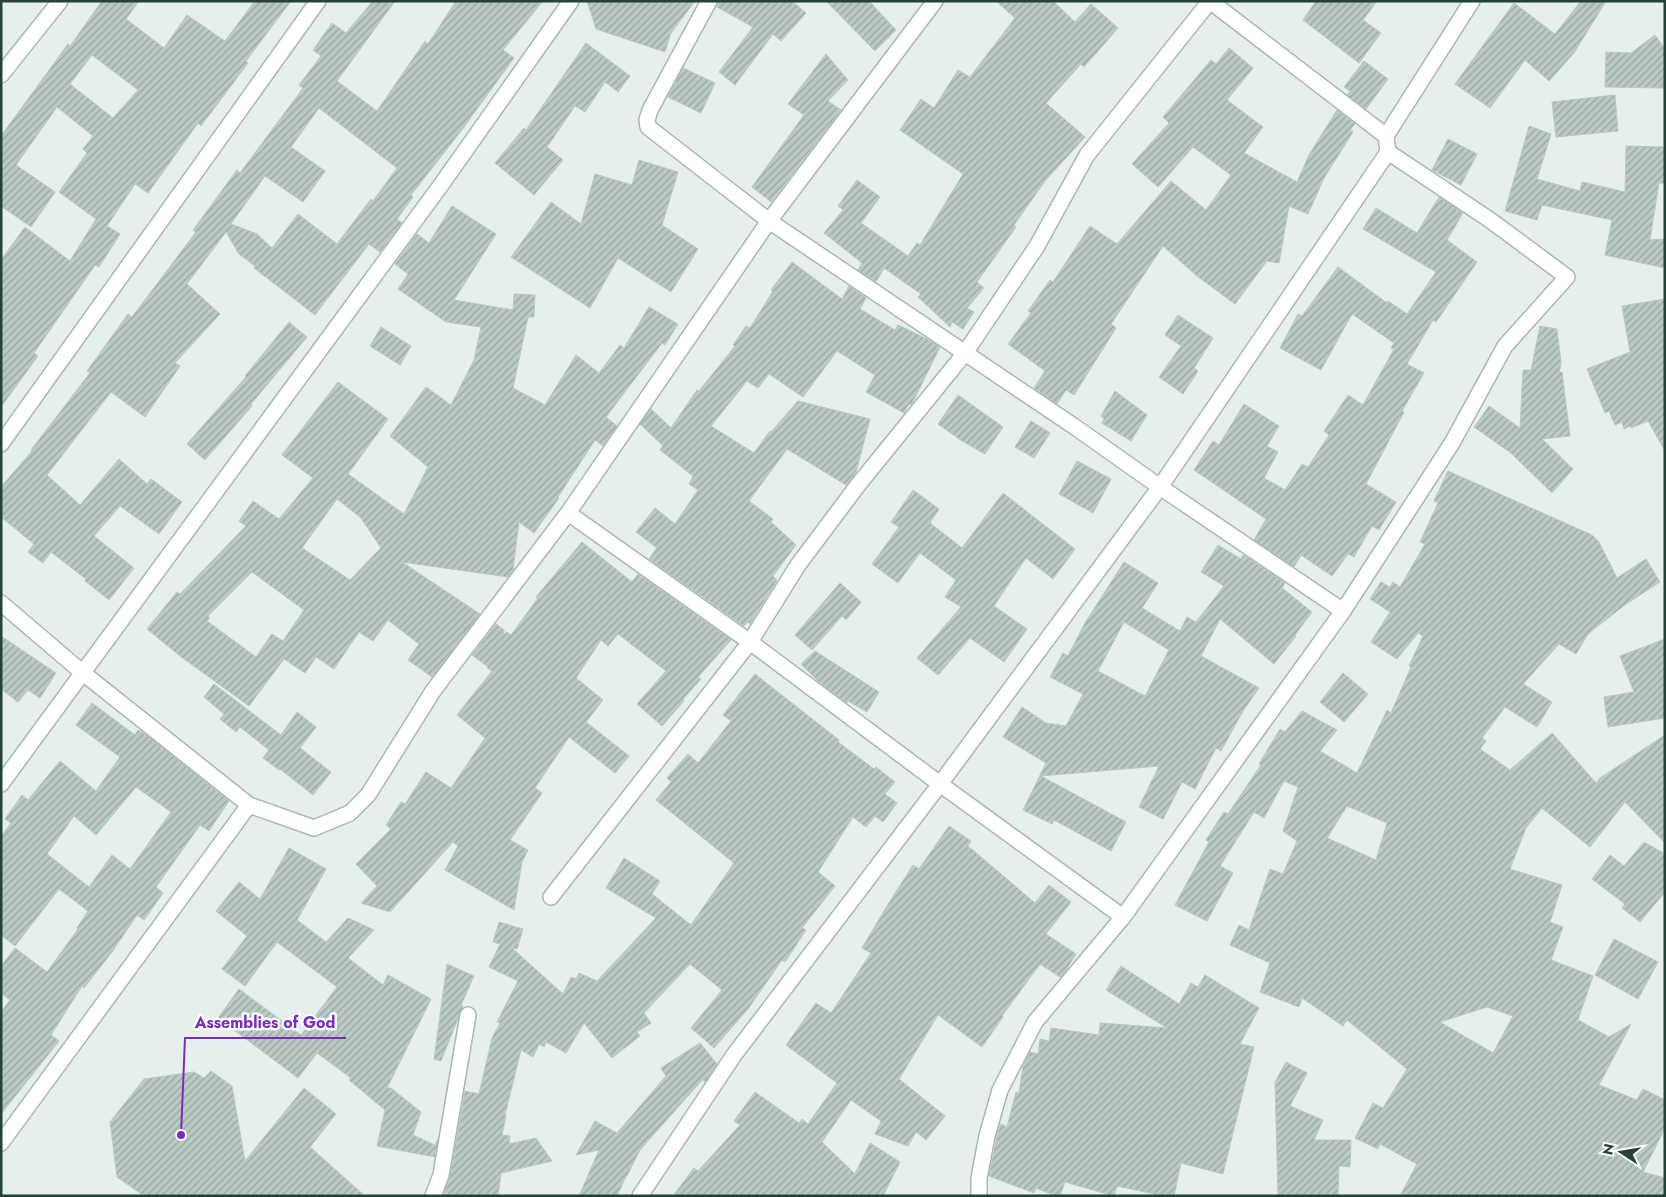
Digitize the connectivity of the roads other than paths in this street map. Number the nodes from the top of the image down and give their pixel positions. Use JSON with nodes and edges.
{"nodes":[{"id":1,"x":60,"y":1,"type":"edge"},
{"id":2,"x":318,"y":1,"type":"edge"},
{"id":3,"x":571,"y":1,"type":"edge"},
{"id":4,"x":709,"y":1,"type":"edge"},
{"id":5,"x":935,"y":1,"type":"edge"},
{"id":6,"x":1210,"y":1,"type":"edge"},
{"id":7,"x":1472,"y":1,"type":"edge"},
{"id":8,"x":1,"y":75,"type":"edge"},
{"id":9,"x":1386,"y":136,"type":"junction"},
{"id":10,"x":1388,"y":152,"type":"junction"},
{"id":11,"x":769,"y":221,"type":"junction"},
{"id":12,"x":965,"y":353,"type":"junction"},
{"id":13,"x":1,"y":444,"type":"edge"},
{"id":14,"x":1160,"y":487,"type":"junction"},
{"id":15,"x":568,"y":513,"type":"junction"},
{"id":16,"x":1,"y":603,"type":"edge"},
{"id":17,"x":1343,"y":611,"type":"junction"},
{"id":18,"x":750,"y":642,"type":"junction"},
{"id":19,"x":84,"y":673,"type":"junction"},
{"id":20,"x":1,"y":784,"type":"edge"},
{"id":21,"x":940,"y":784,"type":"junction"},
{"id":22,"x":249,"y":805,"type":"junction"},
{"id":23,"x":551,"y":897,"type":"dead end"},
{"id":24,"x":1123,"y":917,"type":"junction"},
{"id":25,"x":468,"y":1015,"type":"dead end"},
{"id":26,"x":1,"y":1143,"type":"edge"},
{"id":27,"x":433,"y":1196,"type":"edge"},
{"id":28,"x":640,"y":1196,"type":"edge"},
{"id":29,"x":979,"y":1196,"type":"edge"}],
"edges":[{"from":1,"to":8,"type":"street"},
{"from":2,"to":13,"type":"street"},
{"from":3,"to":19,"type":"street"},
{"from":4,"to":11,"type":"street"},
{"from":5,"to":11,"type":"street"},
{"from":6,"to":9,"type":"street"},
{"from":6,"to":12,"type":"street"},
{"from":7,"to":9,"type":"street"},
{"from":9,"to":10,"type":"street"},
{"from":10,"to":14,"type":"street"},
{"from":10,"to":17,"type":"street"},
{"from":11,"to":12,"type":"street"},
{"from":11,"to":15,"type":"street"},
{"from":12,"to":14,"type":"street"},
{"from":12,"to":18,"type":"street"},
{"from":14,"to":17,"type":"street"},
{"from":14,"to":21,"type":"street"},
{"from":15,"to":18,"type":"street"},
{"from":15,"to":22,"type":"street"},
{"from":16,"to":19,"type":"street"},
{"from":17,"to":24,"type":"street"},
{"from":18,"to":21,"type":"street"},
{"from":18,"to":23,"type":"street"},
{"from":19,"to":20,"type":"street"},
{"from":19,"to":22,"type":"street"},
{"from":21,"to":24,"type":"street"},
{"from":21,"to":28,"type":"street"},
{"from":22,"to":26,"type":"street"},
{"from":24,"to":29,"type":"street"},
{"from":25,"to":27,"type":"street"}]}
